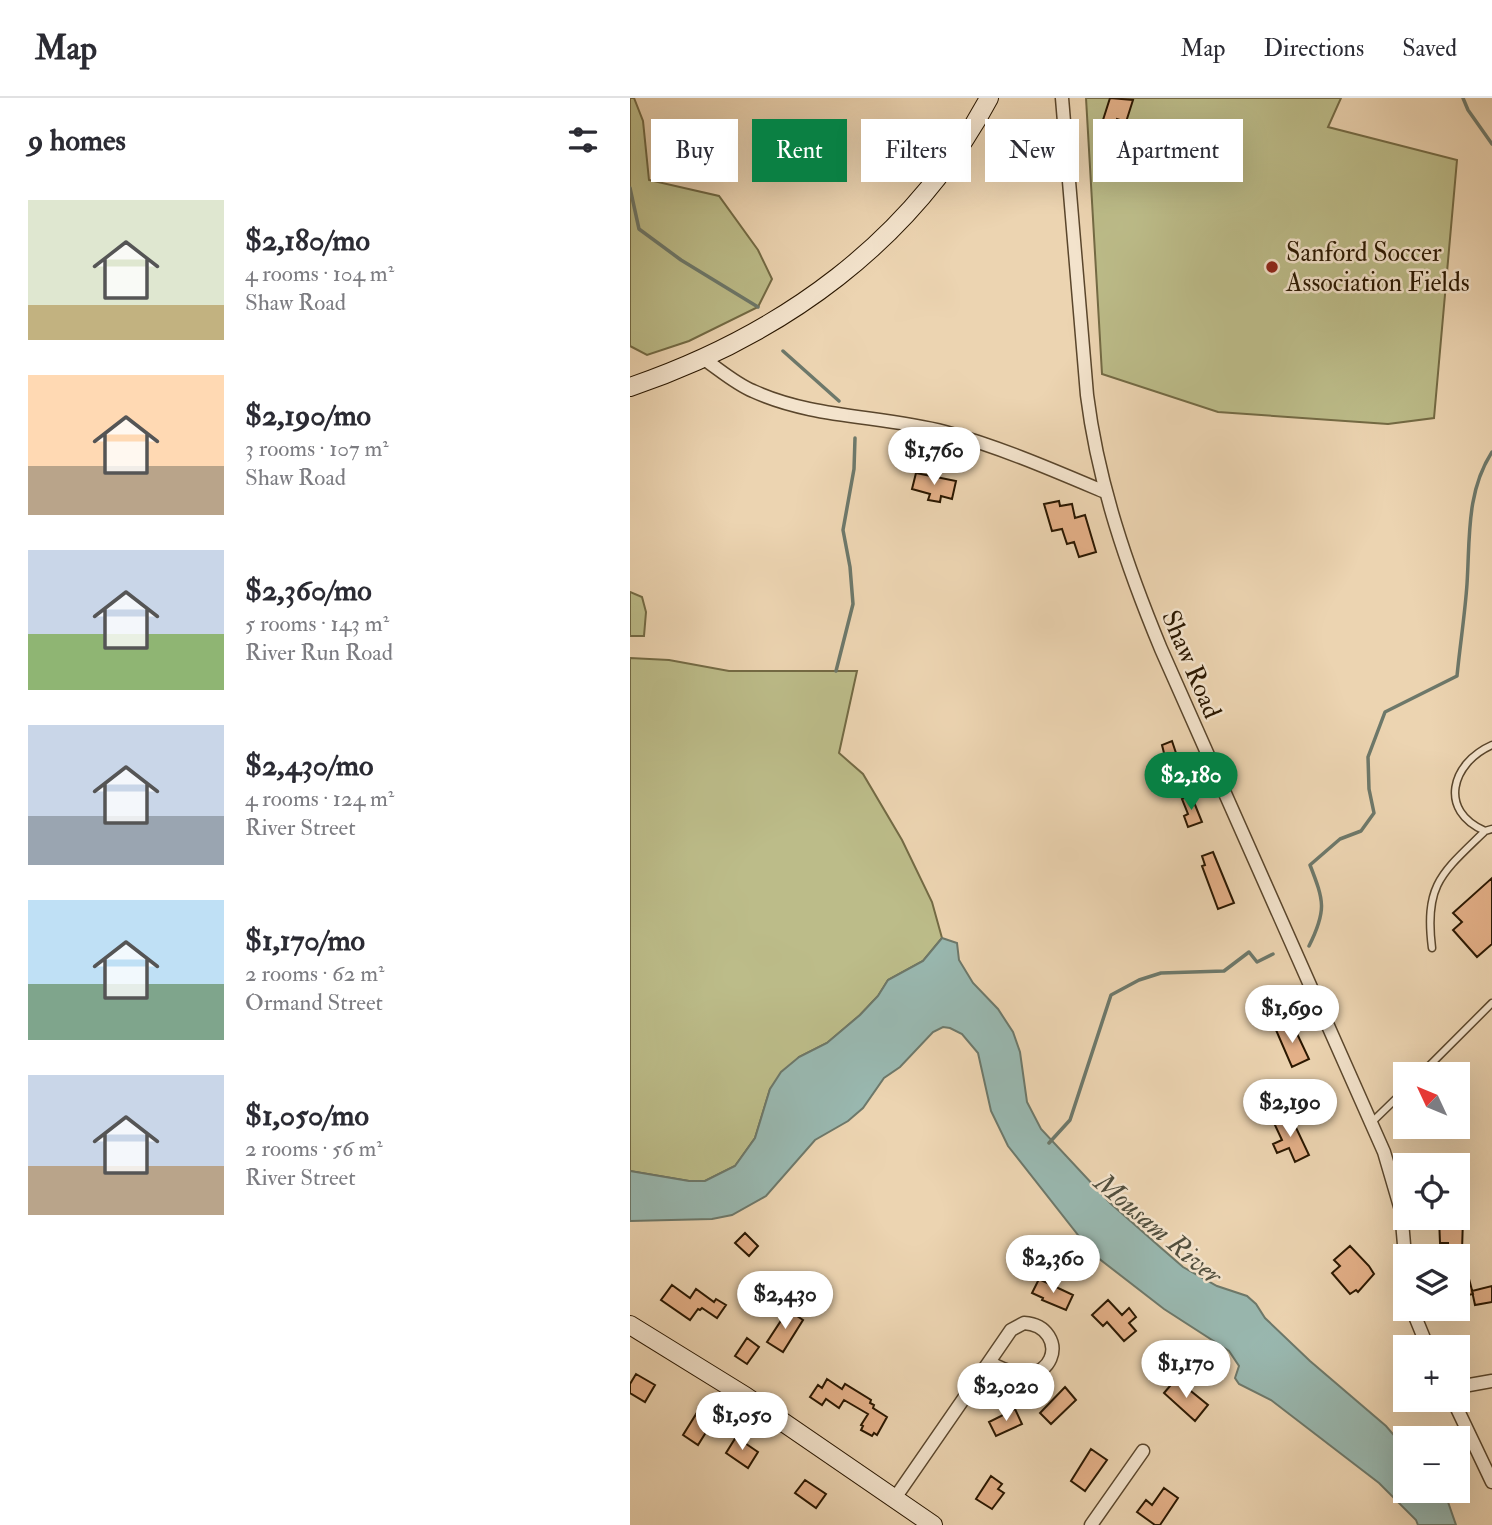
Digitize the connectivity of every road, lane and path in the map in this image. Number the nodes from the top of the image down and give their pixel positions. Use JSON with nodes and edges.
{"nodes":[{"id":1,"x":989,"y":98,"type":"edge"},
{"id":2,"x":1062,"y":98,"type":"edge"},
{"id":3,"x":704,"y":359,"type":"junction"},
{"id":4,"x":630,"y":387,"type":"edge"},
{"id":5,"x":1105,"y":492,"type":"junction"},
{"id":6,"x":1492,"y":745,"type":"edge"},
{"id":7,"x":1489,"y":830,"type":"edge"},
{"id":8,"x":1432,"y":948,"type":"dead end"},
{"id":9,"x":1492,"y":1003,"type":"edge"},
{"id":10,"x":1433,"y":1062,"type":"edge"},
{"id":11,"x":1393,"y":1102,"type":"edge"},
{"id":12,"x":1372,"y":1122,"type":"junction"},
{"id":13,"x":1404,"y":1244,"type":"edge"},
{"id":14,"x":630,"y":1325,"type":"edge"},
{"id":15,"x":989,"y":1362,"type":"junction"},
{"id":16,"x":1492,"y":1381,"type":"edge"},
{"id":17,"x":1470,"y":1385,"type":"edge"},
{"id":18,"x":1459,"y":1412,"type":"edge"},
{"id":19,"x":1143,"y":1451,"type":"dead end"},
{"id":20,"x":1492,"y":1482,"type":"edge"},
{"id":21,"x":895,"y":1498,"type":"junction"},
{"id":22,"x":933,"y":1525,"type":"edge"},
{"id":23,"x":1091,"y":1525,"type":"edge"}],
"edges":[{"from":1,"to":3,"type":"main road"},
{"from":2,"to":5,"type":"street","name":"Shaw Road"},
{"from":3,"to":4,"type":"main road"},
{"from":3,"to":5,"type":"street"},
{"from":5,"to":12,"type":"street","name":"Shaw Road"},
{"from":6,"to":7,"type":"lane"},
{"from":7,"to":8,"type":"lane"},
{"from":9,"to":10,"type":"lane"},
{"from":11,"to":12,"type":"lane"},
{"from":12,"to":13,"type":"street","name":"Shaw Road"},
{"from":14,"to":21,"type":"main road"},
{"from":15,"to":15,"type":"street"},
{"from":15,"to":21,"type":"street"},
{"from":16,"to":17,"type":"street"},
{"from":18,"to":20,"type":"street"},
{"from":19,"to":23,"type":"street"},
{"from":21,"to":22,"type":"main road"}]}
